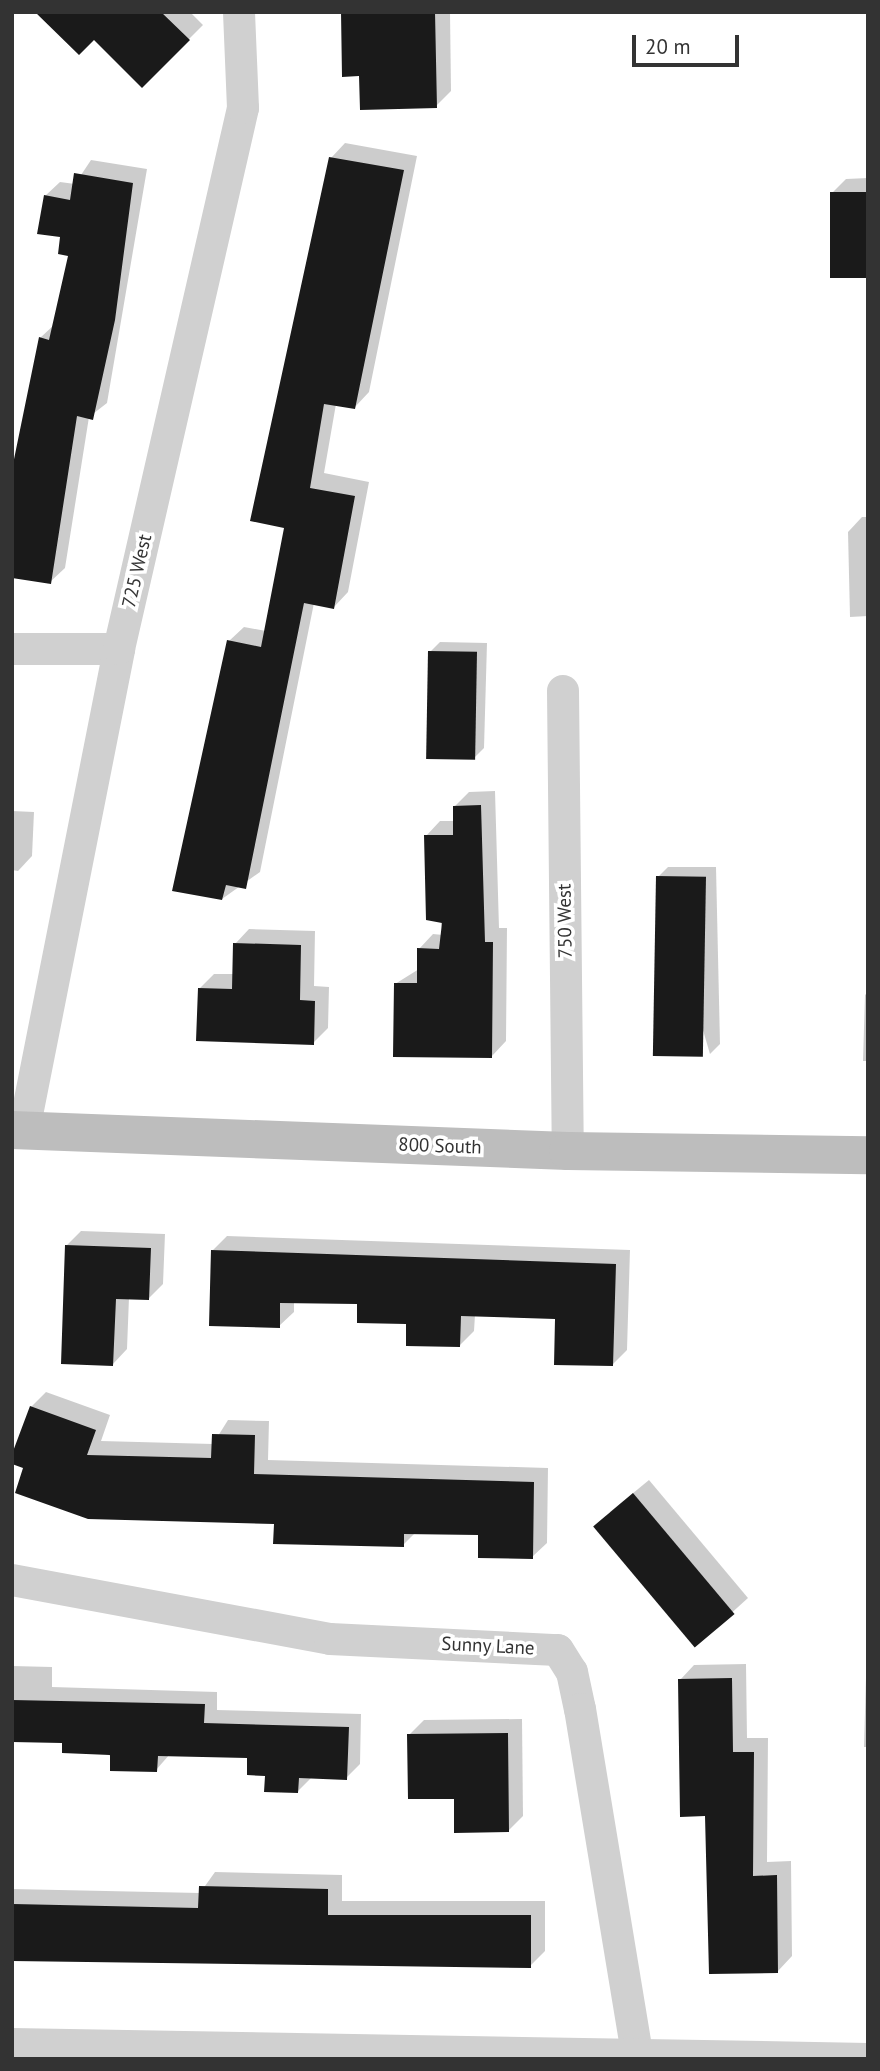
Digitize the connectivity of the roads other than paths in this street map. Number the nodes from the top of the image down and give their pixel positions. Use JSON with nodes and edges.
{"nodes":[{"id":1,"x":239,"y":12,"type":"edge"},
{"id":2,"x":12,"y":649,"type":"edge"},
{"id":3,"x":119,"y":649,"type":"junction"},
{"id":4,"x":563,"y":691,"type":"dead end"},
{"id":5,"x":18,"y":1130,"type":"edge"},
{"id":6,"x":568,"y":1151,"type":"junction"},
{"id":7,"x":868,"y":1155,"type":"edge"},
{"id":8,"x":12,"y":1580,"type":"edge"},
{"id":9,"x":12,"y":2044,"type":"edge"},
{"id":10,"x":637,"y":2052,"type":"junction"},
{"id":11,"x":868,"y":2059,"type":"edge"}],
"edges":[{"from":1,"to":3,"type":"street","name":"725 West"},
{"from":2,"to":3,"type":"street"},
{"from":3,"to":5,"type":"street","name":"725 West"},
{"from":4,"to":6,"type":"street","name":"750 West"},
{"from":5,"to":6,"type":"street","name":"800 South"},
{"from":6,"to":7,"type":"street","name":"800 South"},
{"from":8,"to":10,"type":"street","name":"Sunny Lane"},
{"from":9,"to":10,"type":"street"},
{"from":10,"to":11,"type":"street"}]}
